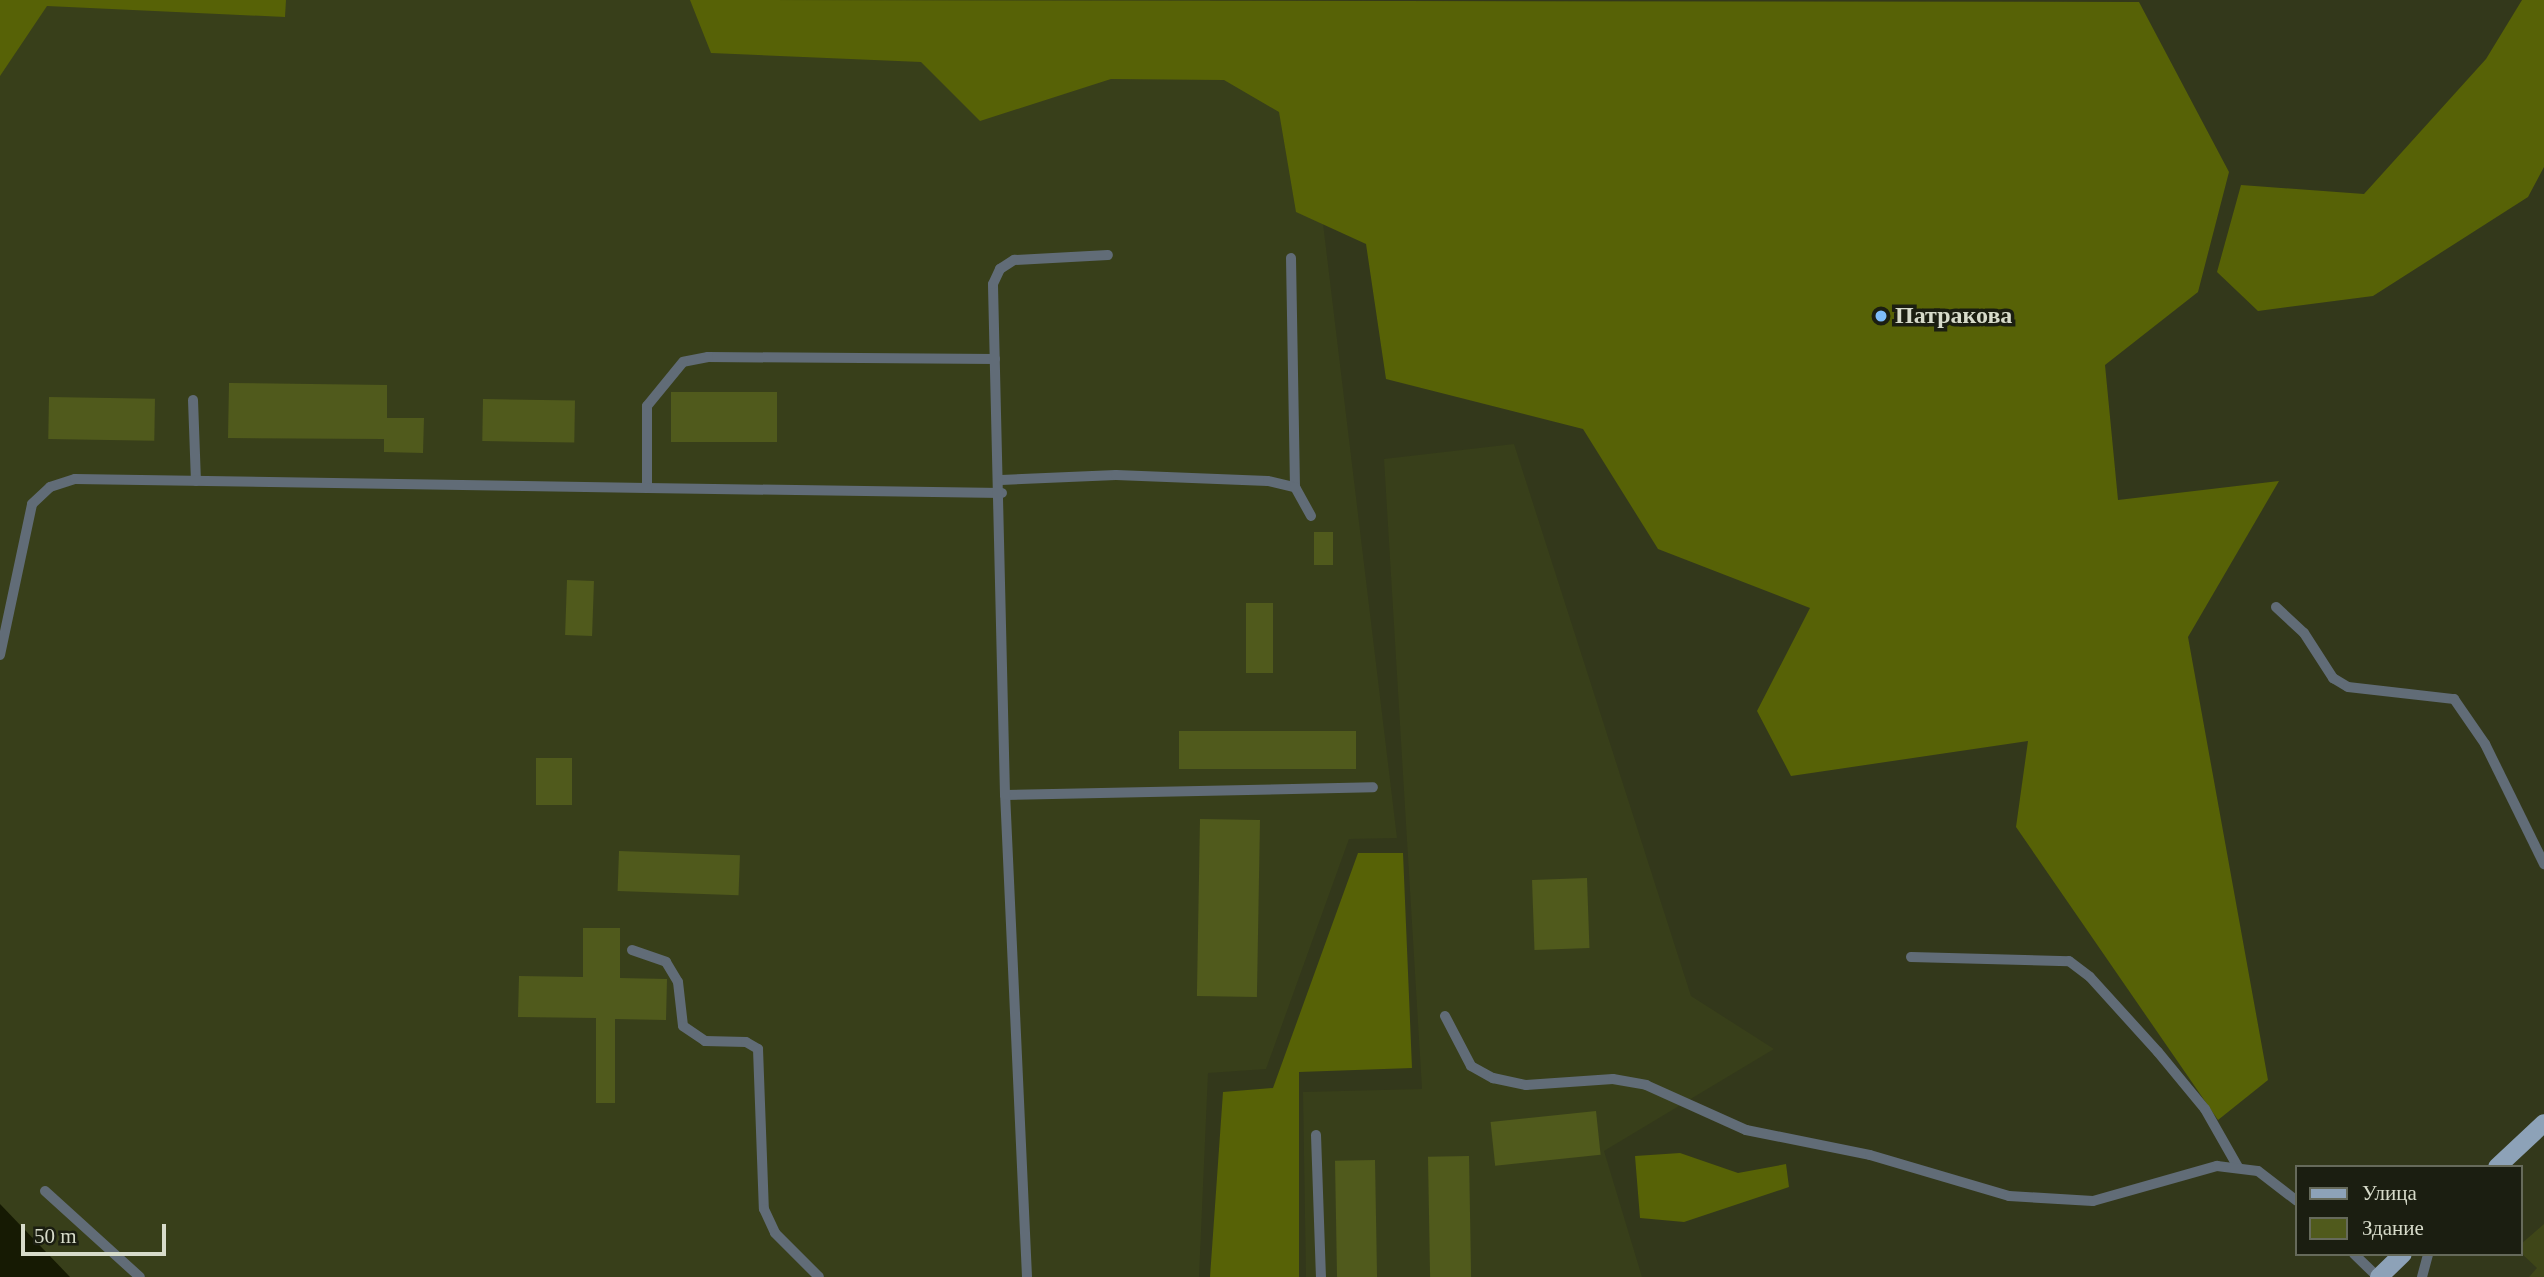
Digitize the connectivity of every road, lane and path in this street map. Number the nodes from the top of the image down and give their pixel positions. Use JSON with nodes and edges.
{"nodes":[{"id":1,"x":1108,"y":255,"type":"dead end"},
{"id":2,"x":1291,"y":258,"type":"dead end"},
{"id":3,"x":995,"y":359,"type":"junction"},
{"id":4,"x":193,"y":400,"type":"dead end"},
{"id":5,"x":1002,"y":480,"type":"junction"},
{"id":6,"x":196,"y":481,"type":"junction"},
{"id":7,"x":1295,"y":486,"type":"junction"},
{"id":8,"x":647,"y":488,"type":"junction"},
{"id":9,"x":1002,"y":493,"type":"junction"},
{"id":10,"x":1311,"y":516,"type":"dead end"},
{"id":11,"x":2276,"y":607,"type":"dead end"},
{"id":12,"x":0,"y":655,"type":"edge"},
{"id":13,"x":1373,"y":787,"type":"dead end"},
{"id":14,"x":1005,"y":795,"type":"junction"},
{"id":15,"x":2544,"y":864,"type":"edge"},
{"id":16,"x":632,"y":950,"type":"dead end"},
{"id":17,"x":1911,"y":957,"type":"dead end"},
{"id":18,"x":1445,"y":1016,"type":"dead end"},
{"id":19,"x":2544,"y":1124,"type":"edge"},
{"id":20,"x":1316,"y":1135,"type":"dead end"},
{"id":21,"x":2499,"y":1165,"type":"edge"},
{"id":22,"x":2238,"y":1167,"type":"junction"},
{"id":23,"x":45,"y":1191,"type":"dead end"},
{"id":24,"x":2296,"y":1200,"type":"edge"},
{"id":25,"x":2356,"y":1256,"type":"edge"},
{"id":26,"x":2401,"y":1256,"type":"edge"},
{"id":27,"x":2427,"y":1256,"type":"edge"},
{"id":28,"x":140,"y":1277,"type":"edge"},
{"id":29,"x":819,"y":1277,"type":"edge"},
{"id":30,"x":1027,"y":1277,"type":"edge"},
{"id":31,"x":1321,"y":1277,"type":"edge"},
{"id":32,"x":2378,"y":1277,"type":"edge"},
{"id":33,"x":2422,"y":1277,"type":"edge"}],
"edges":[{"from":1,"to":3,"type":"lane"},
{"from":2,"to":7,"type":"lane"},
{"from":3,"to":5,"type":"lane"},
{"from":3,"to":8,"type":"lane"},
{"from":4,"to":6,"type":"lane"},
{"from":5,"to":7,"type":"lane"},
{"from":5,"to":9,"type":"lane"},
{"from":6,"to":8,"type":"lane"},
{"from":6,"to":12,"type":"lane"},
{"from":7,"to":10,"type":"lane"},
{"from":8,"to":9,"type":"lane"},
{"from":9,"to":14,"type":"lane"},
{"from":11,"to":15,"type":"lane"},
{"from":13,"to":14,"type":"lane"},
{"from":14,"to":30,"type":"lane"},
{"from":16,"to":29,"type":"lane"},
{"from":17,"to":22,"type":"lane"},
{"from":18,"to":22,"type":"lane"},
{"from":19,"to":21,"type":"main road"},
{"from":20,"to":31,"type":"lane"},
{"from":22,"to":24,"type":"lane"},
{"from":23,"to":28,"type":"lane"},
{"from":25,"to":32,"type":"lane"},
{"from":26,"to":32,"type":"main road"},
{"from":27,"to":33,"type":"lane"}]}
